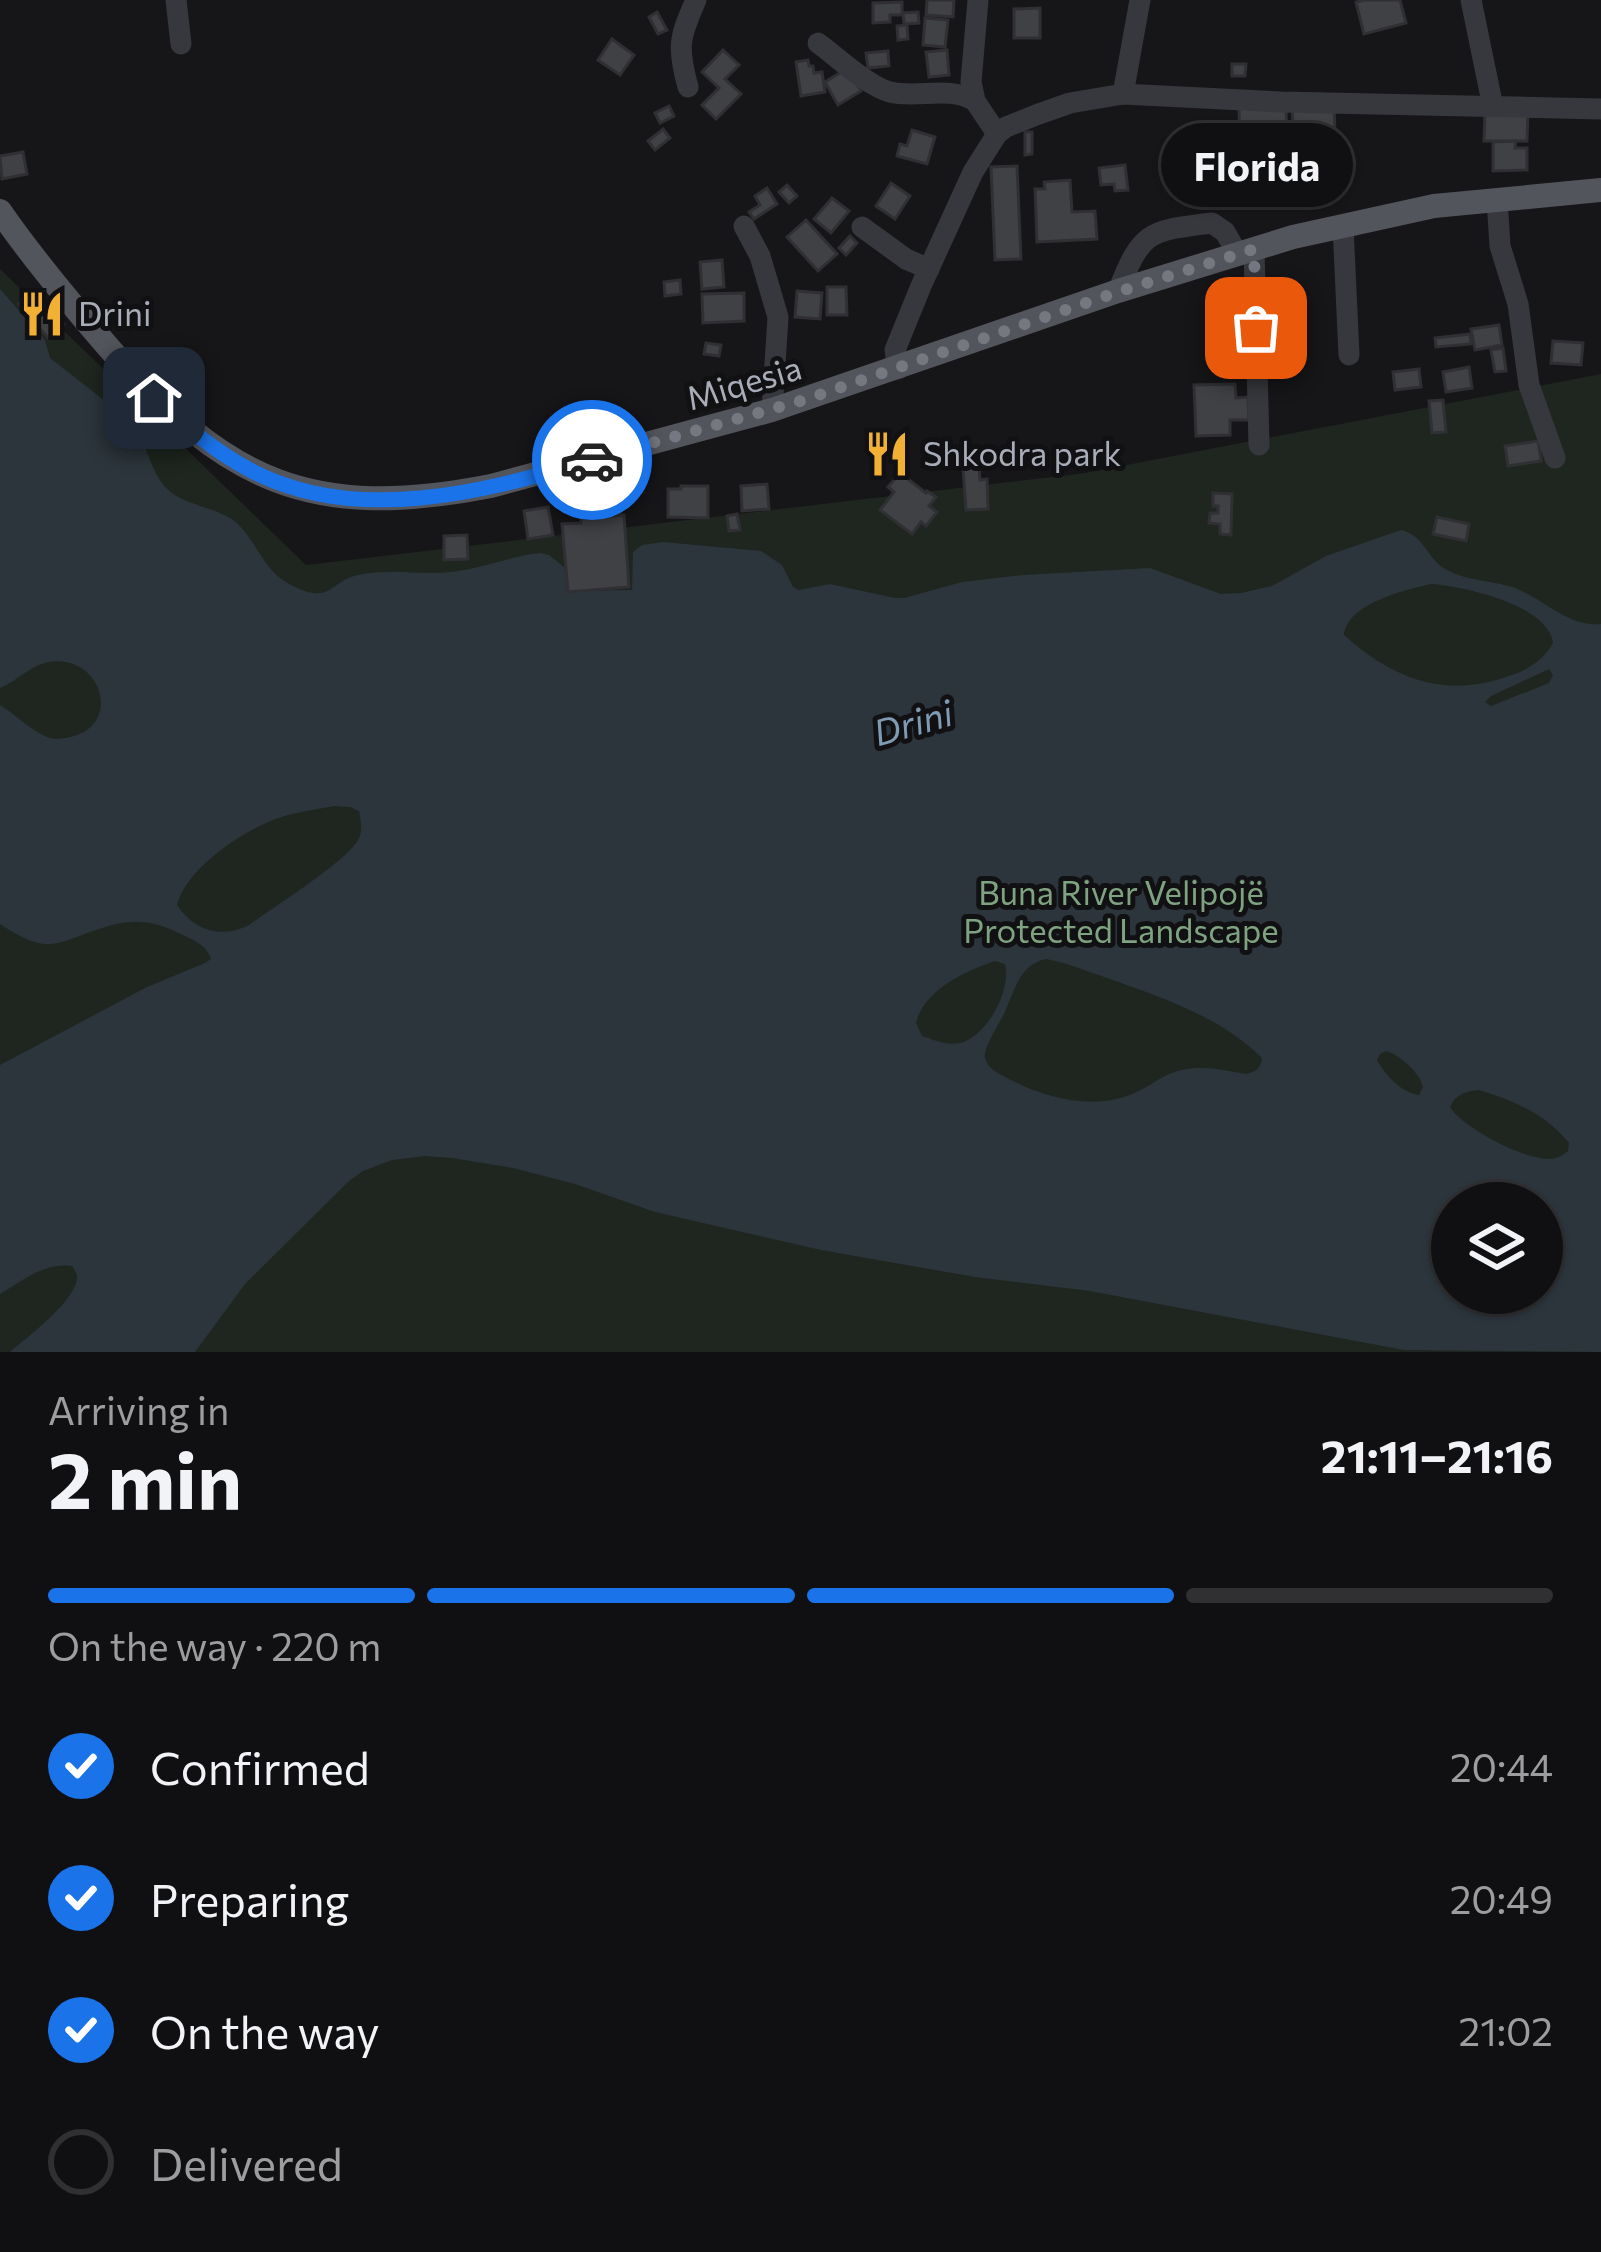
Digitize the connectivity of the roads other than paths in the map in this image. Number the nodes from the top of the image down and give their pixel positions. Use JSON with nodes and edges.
{"nodes":[{"id":1,"x":176,"y":0,"type":"edge"},
{"id":2,"x":695,"y":0,"type":"edge"},
{"id":3,"x":978,"y":0,"type":"edge"},
{"id":4,"x":1471,"y":0,"type":"edge"},
{"id":5,"x":1140,"y":2,"type":"edge"},
{"id":6,"x":818,"y":43,"type":"dead end"},
{"id":7,"x":181,"y":44,"type":"dead end"},
{"id":8,"x":688,"y":87,"type":"dead end"},
{"id":9,"x":1123,"y":94,"type":"junction"},
{"id":10,"x":975,"y":100,"type":"junction"},
{"id":11,"x":1493,"y":106,"type":"junction"},
{"id":12,"x":1601,"y":109,"type":"edge"},
{"id":13,"x":997,"y":134,"type":"junction"},
{"id":14,"x":1601,"y":190,"type":"edge"},
{"id":15,"x":1497,"y":199,"type":"junction"},
{"id":16,"x":0,"y":211,"type":"edge"},
{"id":17,"x":744,"y":226,"type":"dead end"},
{"id":18,"x":1343,"y":226,"type":"junction"},
{"id":19,"x":862,"y":227,"type":"dead end"},
{"id":20,"x":1245,"y":251,"type":"junction"},
{"id":21,"x":929,"y":269,"type":"junction"},
{"id":22,"x":1118,"y":292,"type":"junction"},
{"id":23,"x":1348,"y":355,"type":"dead end"},
{"id":24,"x":898,"y":369,"type":"junction"},
{"id":25,"x":772,"y":410,"type":"junction"},
{"id":26,"x":1259,"y":446,"type":"dead end"},
{"id":27,"x":1556,"y":458,"type":"dead end"}],
"edges":[{"from":1,"to":7,"type":"street"},
{"from":2,"to":8,"type":"street"},
{"from":3,"to":10,"type":"street"},
{"from":4,"to":11,"type":"street"},
{"from":5,"to":9,"type":"street"},
{"from":6,"to":10,"type":"street"},
{"from":9,"to":11,"type":"street"},
{"from":9,"to":13,"type":"street"},
{"from":10,"to":13,"type":"street"},
{"from":11,"to":12,"type":"street"},
{"from":13,"to":21,"type":"street"},
{"from":14,"to":15,"type":"main road","name":"Miqesia"},
{"from":15,"to":18,"type":"main road","name":"Miqesia"},
{"from":15,"to":27,"type":"street"},
{"from":16,"to":25,"type":"main road","name":"Miqesia"},
{"from":17,"to":25,"type":"street"},
{"from":18,"to":20,"type":"main road","name":"Miqesia"},
{"from":18,"to":23,"type":"street"},
{"from":19,"to":21,"type":"street"},
{"from":20,"to":22,"type":"main road","name":"Miqesia"},
{"from":20,"to":22,"type":"street"},
{"from":20,"to":26,"type":"street"},
{"from":21,"to":24,"type":"street"},
{"from":22,"to":24,"type":"main road","name":"Miqesia"},
{"from":24,"to":25,"type":"main road","name":"Miqesia"}]}
